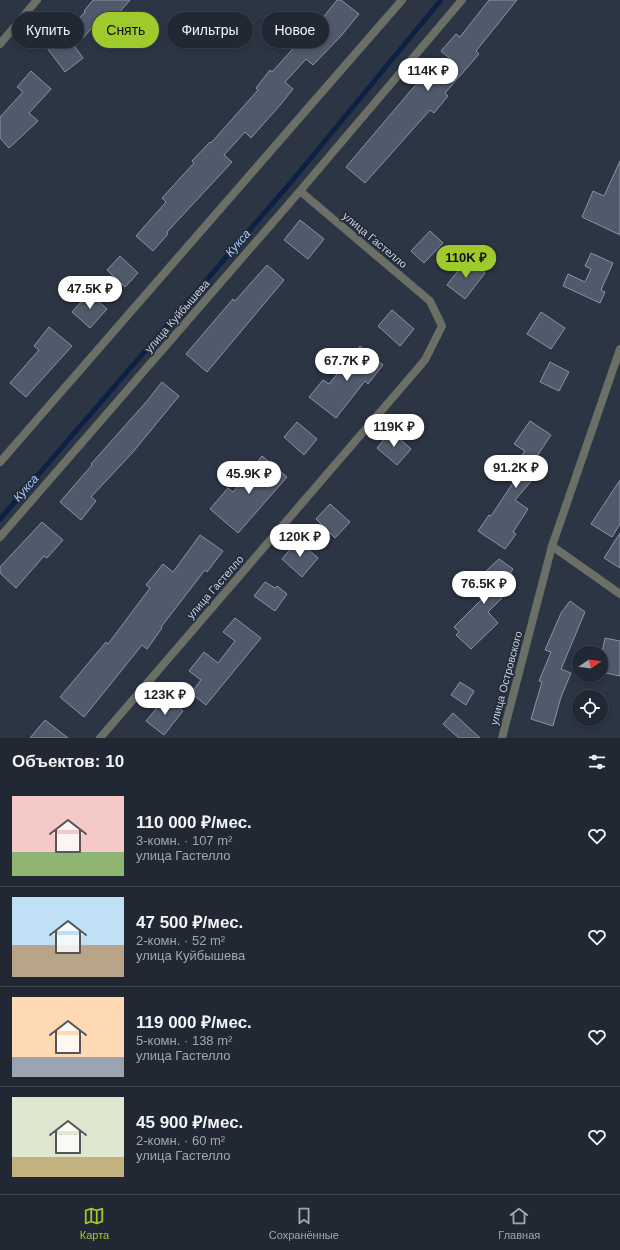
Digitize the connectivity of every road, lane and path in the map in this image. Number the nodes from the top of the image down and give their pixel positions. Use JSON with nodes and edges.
{"nodes":[{"id":1,"x":37,"y":0,"type":"edge"},
{"id":2,"x":402,"y":0,"type":"edge"},
{"id":3,"x":462,"y":0,"type":"edge"},
{"id":4,"x":0,"y":44,"type":"edge"},
{"id":5,"x":300,"y":191,"type":"junction"},
{"id":6,"x":620,"y":349,"type":"edge"},
{"id":7,"x":0,"y":462,"type":"edge"},
{"id":8,"x":0,"y":537,"type":"edge"},
{"id":9,"x":552,"y":546,"type":"junction"},
{"id":10,"x":620,"y":594,"type":"edge"},
{"id":11,"x":104,"y":737,"type":"edge"},
{"id":12,"x":502,"y":738,"type":"edge"}],
"edges":[{"from":1,"to":4,"type":"street"},
{"from":2,"to":7,"type":"street"},
{"from":3,"to":5,"type":"street","name":"улица Куйбышева"},
{"from":5,"to":8,"type":"street","name":"улица Куйбышева"},
{"from":5,"to":11,"type":"street","name":"улица Гастелло"},
{"from":6,"to":9,"type":"street","name":"улица Островского"},
{"from":9,"to":10,"type":"street"},
{"from":9,"to":12,"type":"street","name":"улица Островского"}]}
